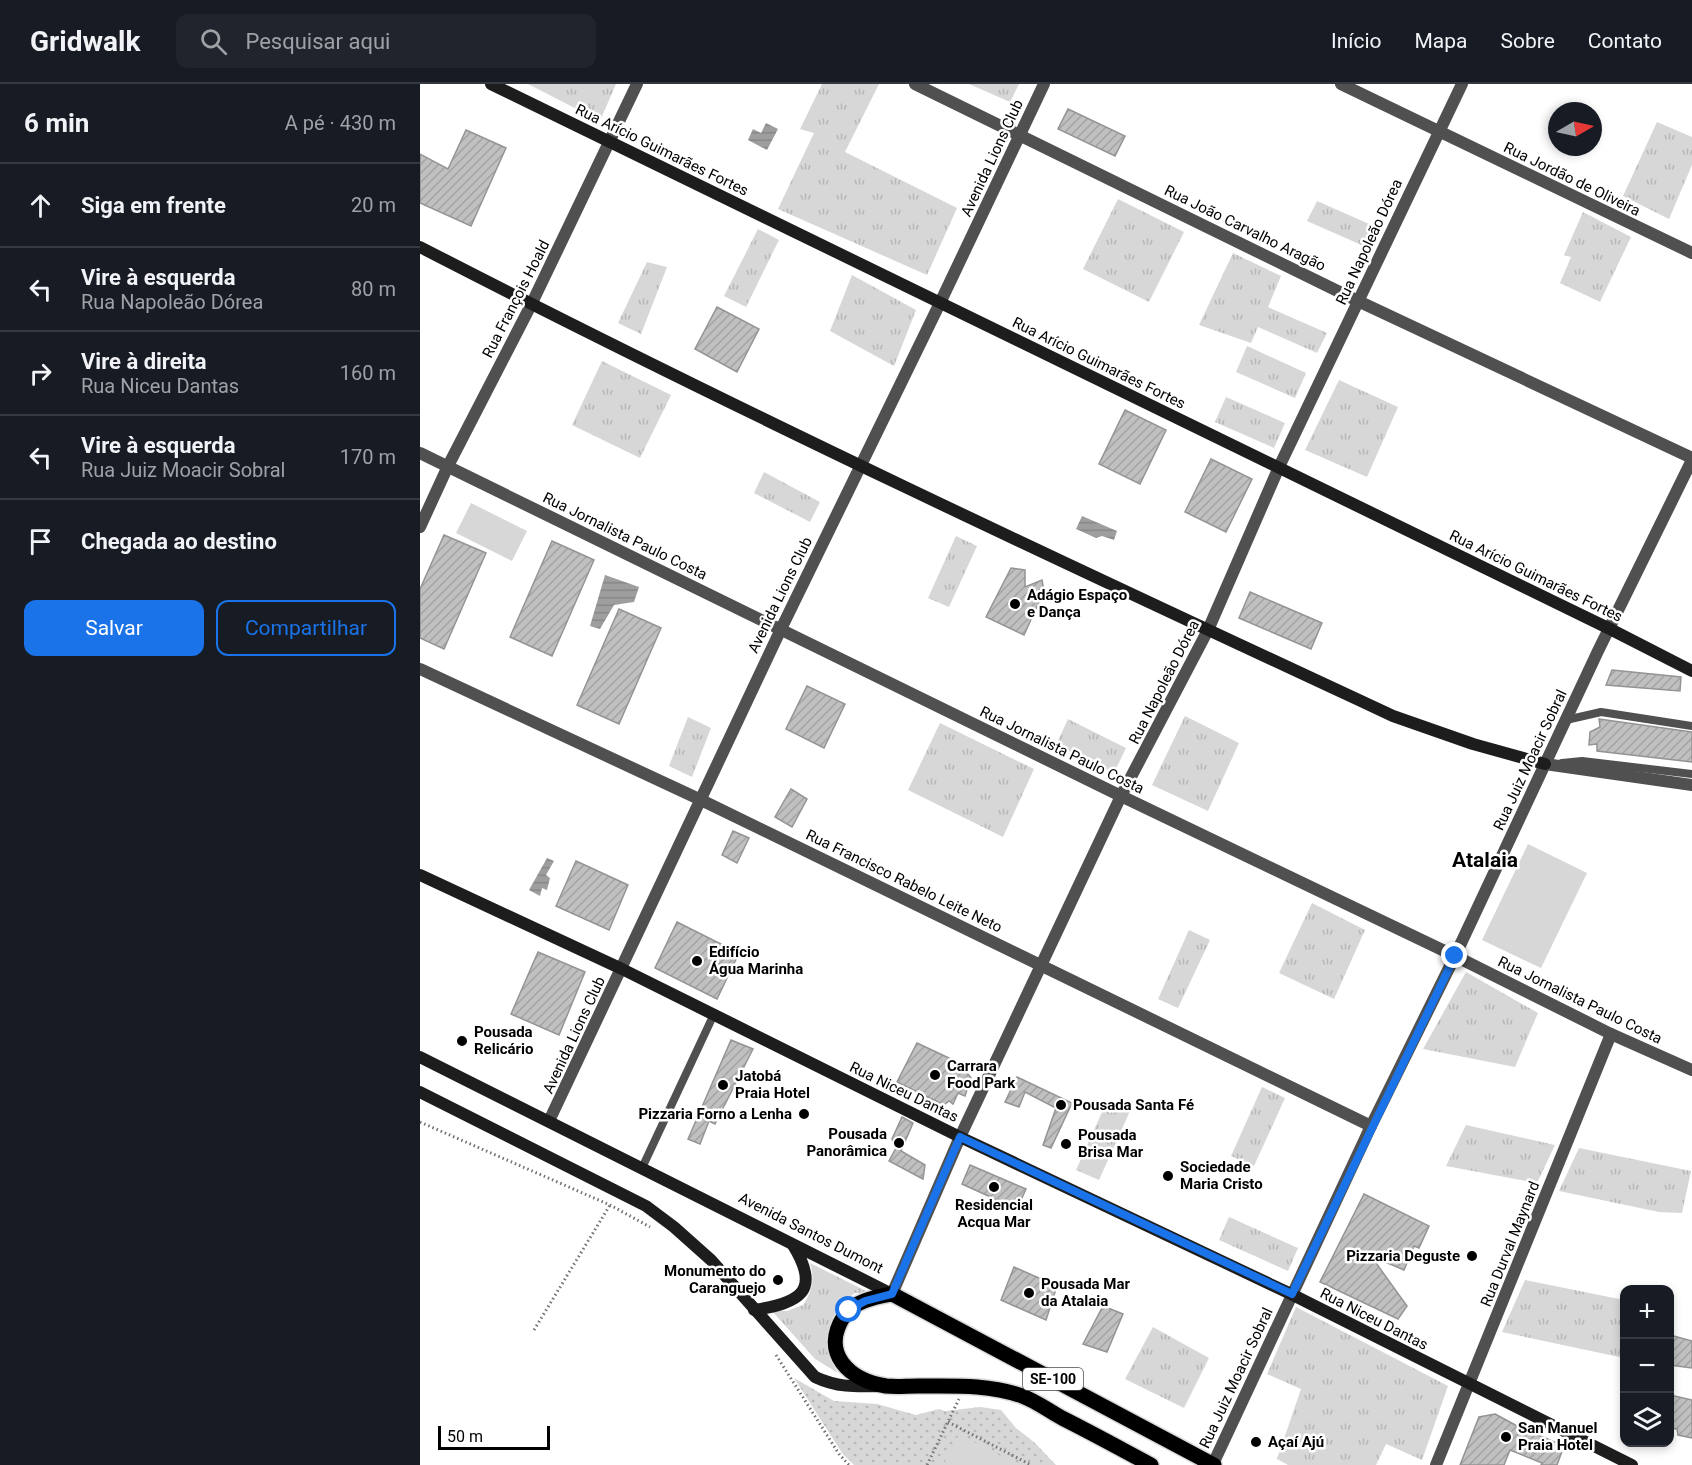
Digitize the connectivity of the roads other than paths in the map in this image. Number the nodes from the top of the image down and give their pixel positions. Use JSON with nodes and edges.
{"nodes":[{"id":1,"x":491,"y":84,"type":"edge"},
{"id":2,"x":637,"y":84,"type":"edge"},
{"id":3,"x":915,"y":84,"type":"edge"},
{"id":4,"x":1044,"y":84,"type":"edge"},
{"id":5,"x":1341,"y":84,"type":"edge"},
{"id":6,"x":1462,"y":84,"type":"edge"},
{"id":7,"x":1439,"y":132,"type":"junction"},
{"id":8,"x":1019,"y":135,"type":"junction"},
{"id":9,"x":610,"y":141,"type":"junction"},
{"id":10,"x":420,"y":247,"type":"edge"},
{"id":11,"x":1692,"y":253,"type":"edge"},
{"id":12,"x":1358,"y":301,"type":"junction"},
{"id":13,"x":940,"y":303,"type":"junction"},
{"id":14,"x":531,"y":304,"type":"junction"},
{"id":15,"x":420,"y":453,"type":"edge"},
{"id":16,"x":1692,"y":459,"type":"edge"},
{"id":17,"x":448,"y":466,"type":"junction"},
{"id":18,"x":859,"y":466,"type":"junction"},
{"id":19,"x":1279,"y":467,"type":"junction"},
{"id":20,"x":420,"y":527,"type":"edge"},
{"id":21,"x":781,"y":628,"type":"junction"},
{"id":22,"x":1610,"y":629,"type":"junction"},
{"id":23,"x":1208,"y":630,"type":"junction"},
{"id":24,"x":420,"y":669,"type":"edge"},
{"id":25,"x":1692,"y":671,"type":"edge"},
{"id":26,"x":1566,"y":720,"type":"junction"},
{"id":27,"x":1692,"y":726,"type":"edge"},
{"id":28,"x":1546,"y":765,"type":"junction"},
{"id":29,"x":1692,"y":774,"type":"edge"},
{"id":30,"x":1692,"y":785,"type":"edge"},
{"id":31,"x":1121,"y":796,"type":"junction"},
{"id":32,"x":699,"y":799,"type":"junction"},
{"id":33,"x":420,"y":875,"type":"edge"},
{"id":34,"x":1455,"y":956,"type":"junction"},
{"id":35,"x":1042,"y":965,"type":"junction"},
{"id":36,"x":622,"y":969,"type":"junction"},
{"id":37,"x":714,"y":1014,"type":"junction"},
{"id":38,"x":1611,"y":1034,"type":"junction"},
{"id":39,"x":420,"y":1057,"type":"edge"},
{"id":40,"x":1692,"y":1070,"type":"edge"},
{"id":41,"x":420,"y":1092,"type":"edge"},
{"id":42,"x":549,"y":1121,"type":"junction"},
{"id":43,"x":1371,"y":1126,"type":"junction"},
{"id":44,"x":960,"y":1137,"type":"junction"},
{"id":45,"x":642,"y":1168,"type":"junction"},
{"id":46,"x":793,"y":1245,"type":"junction"},
{"id":47,"x":892,"y":1294,"type":"junction"},
{"id":48,"x":1292,"y":1294,"type":"junction"},
{"id":49,"x":754,"y":1310,"type":"junction"},
{"id":50,"x":1470,"y":1384,"type":"junction"},
{"id":51,"x":886,"y":1386,"type":"junction"},
{"id":52,"x":1151,"y":1465,"type":"edge"},
{"id":53,"x":1213,"y":1465,"type":"edge"},
{"id":54,"x":1436,"y":1465,"type":"edge"},
{"id":55,"x":1632,"y":1465,"type":"edge"}],
"edges":[{"from":1,"to":9,"type":"street","name":"Rua Arício Guimarães Fortes"},
{"from":2,"to":9,"type":"street","name":"Rua François Hoald"},
{"from":3,"to":8,"type":"street","name":"Rua João Carvalho Aragão"},
{"from":4,"to":8,"type":"street","name":"Avenida Lions Club"},
{"from":5,"to":7,"type":"street","name":"Rua Jordão de Oliveira"},
{"from":6,"to":7,"type":"street","name":"Rua Napoleão Dórea"},
{"from":7,"to":11,"type":"street","name":"Rua Jordão de Oliveira"},
{"from":7,"to":12,"type":"street","name":"Rua Napoleão Dórea"},
{"from":8,"to":12,"type":"street","name":"Rua João Carvalho Aragão"},
{"from":8,"to":13,"type":"street","name":"Avenida Lions Club"},
{"from":9,"to":13,"type":"street","name":"Rua Arício Guimarães Fortes"},
{"from":9,"to":14,"type":"street","name":"Rua François Hoald"},
{"from":10,"to":14,"type":"street"},
{"from":12,"to":16,"type":"street","name":"Rua João Carvalho Aragão"},
{"from":12,"to":19,"type":"street","name":"Rua Napoleão Dórea"},
{"from":13,"to":18,"type":"street","name":"Avenida Lions Club"},
{"from":13,"to":19,"type":"street","name":"Rua Arício Guimarães Fortes"},
{"from":14,"to":17,"type":"street","name":"Rua François Hoald"},
{"from":14,"to":18,"type":"street"},
{"from":15,"to":17,"type":"street","name":"Rua Jornalista Paulo Costa"},
{"from":16,"to":22,"type":"street","name":"Rua Juiz Moacir Sobral"},
{"from":17,"to":20,"type":"street","name":"Rua François Hoald"},
{"from":17,"to":21,"type":"street","name":"Rua Jornalista Paulo Costa"},
{"from":18,"to":21,"type":"street","name":"Avenida Lions Club"},
{"from":18,"to":23,"type":"street"},
{"from":19,"to":22,"type":"street","name":"Rua Arício Guimarães Fortes"},
{"from":19,"to":23,"type":"street","name":"Rua Napoleão Dórea"},
{"from":21,"to":31,"type":"street","name":"Rua Jornalista Paulo Costa"},
{"from":21,"to":32,"type":"street","name":"Avenida Lions Club"},
{"from":22,"to":25,"type":"street","name":"Rua Arício Guimarães Fortes"},
{"from":22,"to":26,"type":"street","name":"Rua Juiz Moacir Sobral"},
{"from":23,"to":28,"type":"street"},
{"from":23,"to":31,"type":"street","name":"Rua Napoleão Dórea"},
{"from":24,"to":32,"type":"street","name":"Rua Francisco Rabelo Leite Neto"},
{"from":26,"to":27,"type":"lane"},
{"from":26,"to":28,"type":"street","name":"Rua Juiz Moacir Sobral"},
{"from":28,"to":29,"type":"lane"},
{"from":28,"to":30,"type":"street"},
{"from":28,"to":34,"type":"street","name":"Rua Juiz Moacir Sobral"},
{"from":31,"to":34,"type":"street","name":"Rua Jornalista Paulo Costa"},
{"from":31,"to":35,"type":"street","name":"Rua Napoleão Dórea"},
{"from":32,"to":35,"type":"street","name":"Rua Francisco Rabelo Leite Neto"},
{"from":32,"to":36,"type":"street","name":"Avenida Lions Club"},
{"from":33,"to":36,"type":"street","name":"Rua Niceu Dantas"},
{"from":34,"to":38,"type":"street","name":"Rua Jornalista Paulo Costa"},
{"from":34,"to":43,"type":"street","name":"Rua Juiz Moacir Sobral"},
{"from":35,"to":43,"type":"street","name":"Rua Francisco Rabelo Leite Neto"},
{"from":35,"to":44,"type":"street","name":"Rua Napoleão Dórea"},
{"from":36,"to":37,"type":"street","name":"Rua Niceu Dantas"},
{"from":36,"to":42,"type":"street","name":"Avenida Lions Club"},
{"from":37,"to":44,"type":"street","name":"Rua Niceu Dantas"},
{"from":37,"to":45,"type":"lane"},
{"from":38,"to":40,"type":"street","name":"Rua Jornalista Paulo Costa"},
{"from":38,"to":50,"type":"street","name":"Rua Durval Maynard"},
{"from":39,"to":42,"type":"street","name":"Avenida Santos Dumont","number":"SE-100"},
{"from":41,"to":49,"type":"street","number":"SE-100"},
{"from":42,"to":45,"type":"street","name":"Avenida Santos Dumont","number":"SE-100"},
{"from":43,"to":48,"type":"street","name":"Rua Juiz Moacir Sobral"},
{"from":44,"to":47,"type":"street","name":"Rua Napoleão Dórea"},
{"from":44,"to":48,"type":"street","name":"Rua Niceu Dantas"},
{"from":45,"to":46,"type":"street","name":"Avenida Santos Dumont","number":"SE-100"},
{"from":46,"to":47,"type":"street","name":"Avenida Santos Dumont","number":"SE-100"},
{"from":46,"to":49,"type":"street"},
{"from":47,"to":51,"type":"main road"},
{"from":47,"to":53,"type":"main road","name":"Avenida Santos Dumont","number":"SE-100"},
{"from":48,"to":50,"type":"street","name":"Rua Niceu Dantas"},
{"from":48,"to":53,"type":"street","name":"Rua Juiz Moacir Sobral"},
{"from":49,"to":51,"type":"street","number":"SE-100"},
{"from":50,"to":54,"type":"street","name":"Rua Durval Maynard"},
{"from":50,"to":55,"type":"street","name":"Rua Niceu Dantas"},
{"from":51,"to":52,"type":"main road","number":"SE-100"}]}
